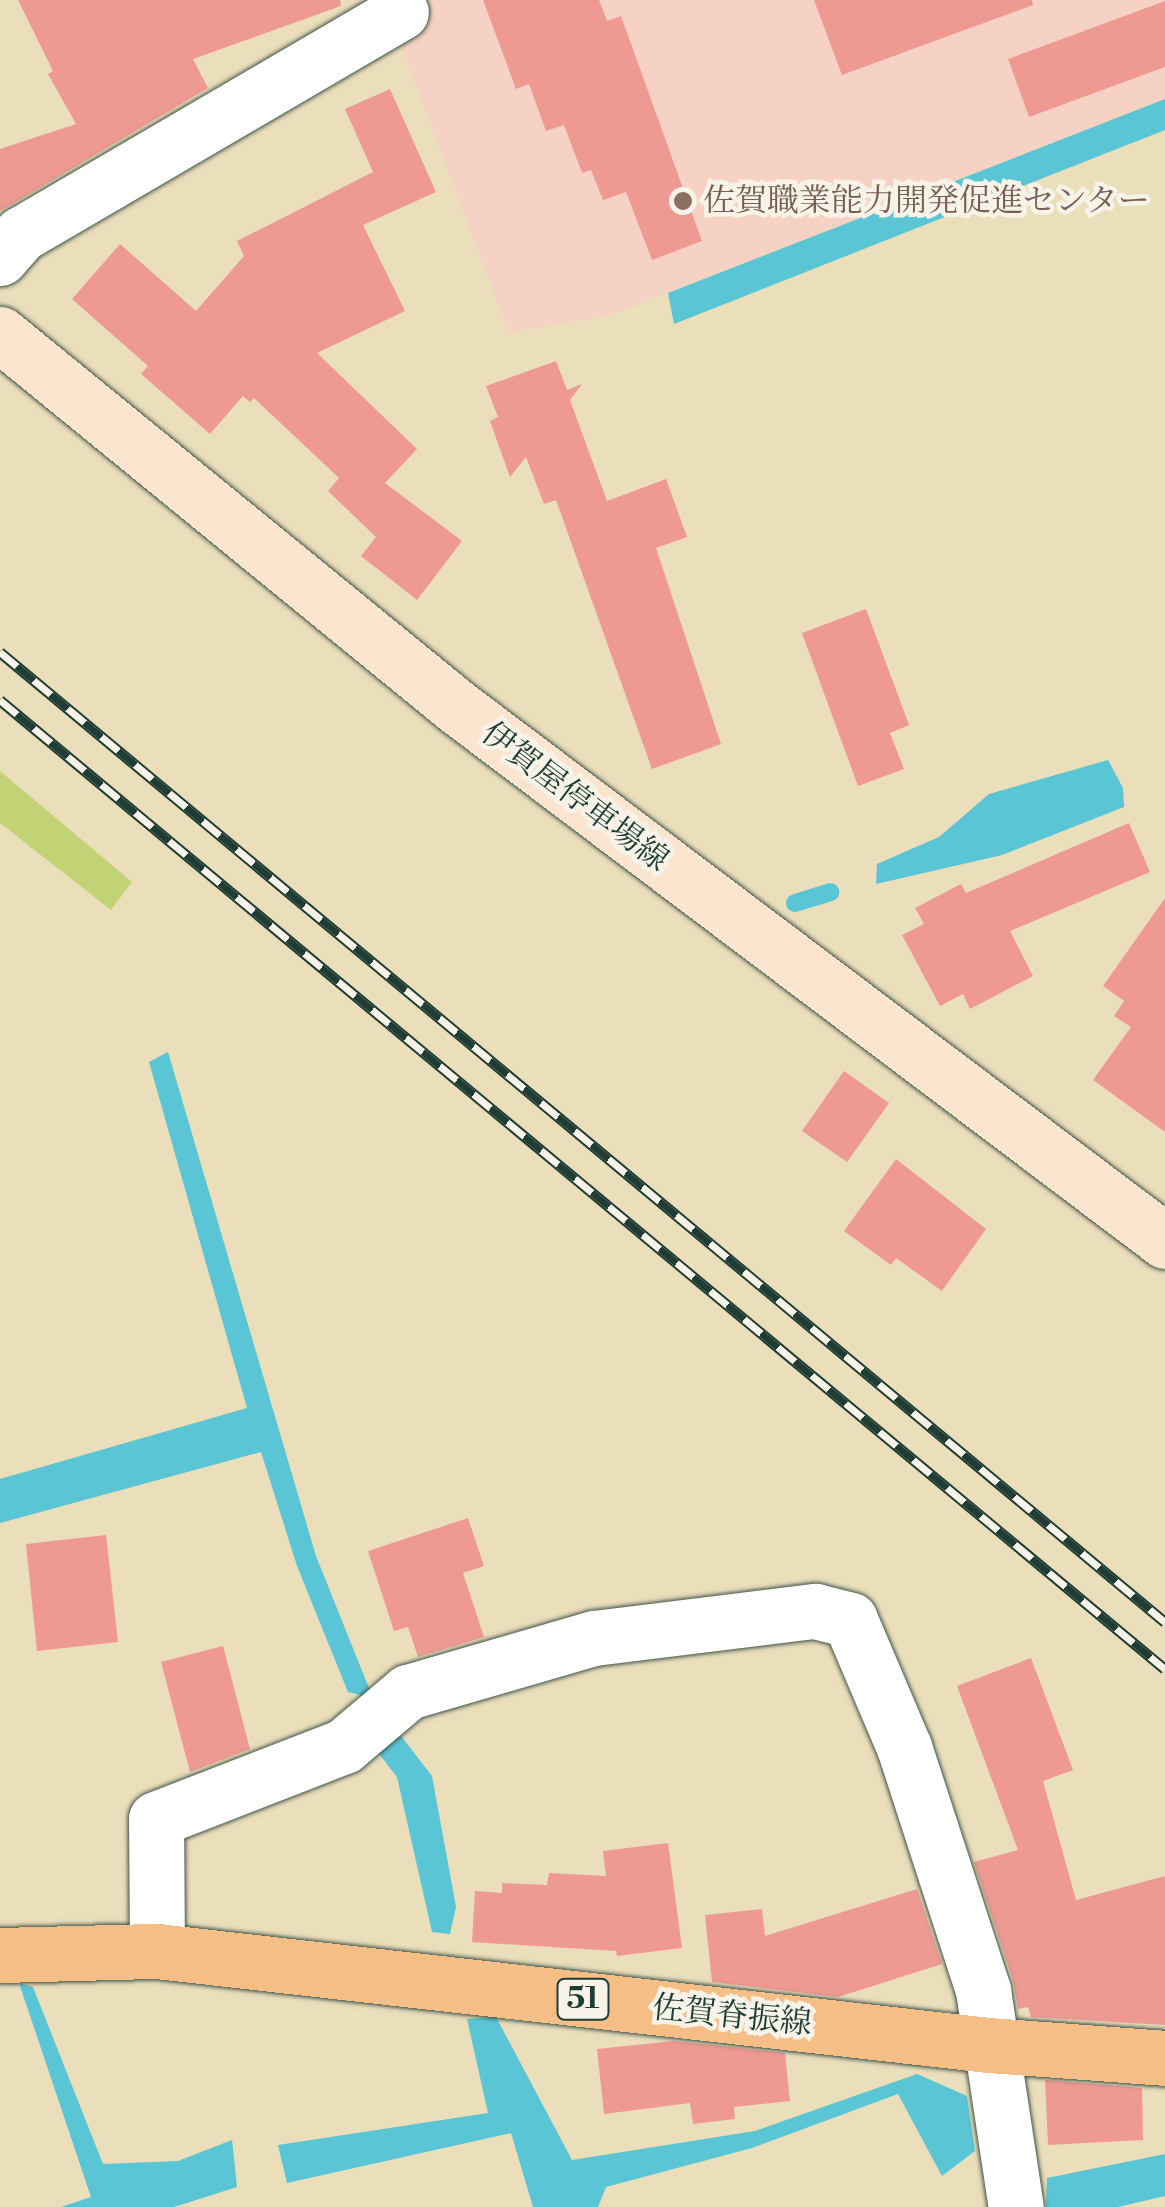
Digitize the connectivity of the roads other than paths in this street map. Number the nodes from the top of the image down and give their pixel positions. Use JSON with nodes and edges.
{"nodes":[{"id":1,"x":401,"y":12,"type":"dead end"},
{"id":2,"x":0,"y":258,"type":"edge"},
{"id":3,"x":0,"y":334,"type":"edge"},
{"id":4,"x":1165,"y":1241,"type":"edge"},
{"id":5,"x":158,"y":1951,"type":"junction"},
{"id":6,"x":0,"y":1955,"type":"edge"},
{"id":7,"x":988,"y":2045,"type":"junction"},
{"id":8,"x":1165,"y":2058,"type":"edge"},
{"id":9,"x":1016,"y":2207,"type":"edge"}],
"edges":[{"from":1,"to":2,"type":"street"},
{"from":3,"to":4,"type":"main road","name":"伊賀屋停車場線"},
{"from":5,"to":6,"type":"main road","name":"佐賀脊振線","number":"51"},
{"from":5,"to":7,"type":"main road","name":"佐賀脊振線","number":"51"},
{"from":5,"to":7,"type":"street"},
{"from":7,"to":8,"type":"main road","name":"佐賀脊振線","number":"51"},
{"from":7,"to":9,"type":"street"}]}
